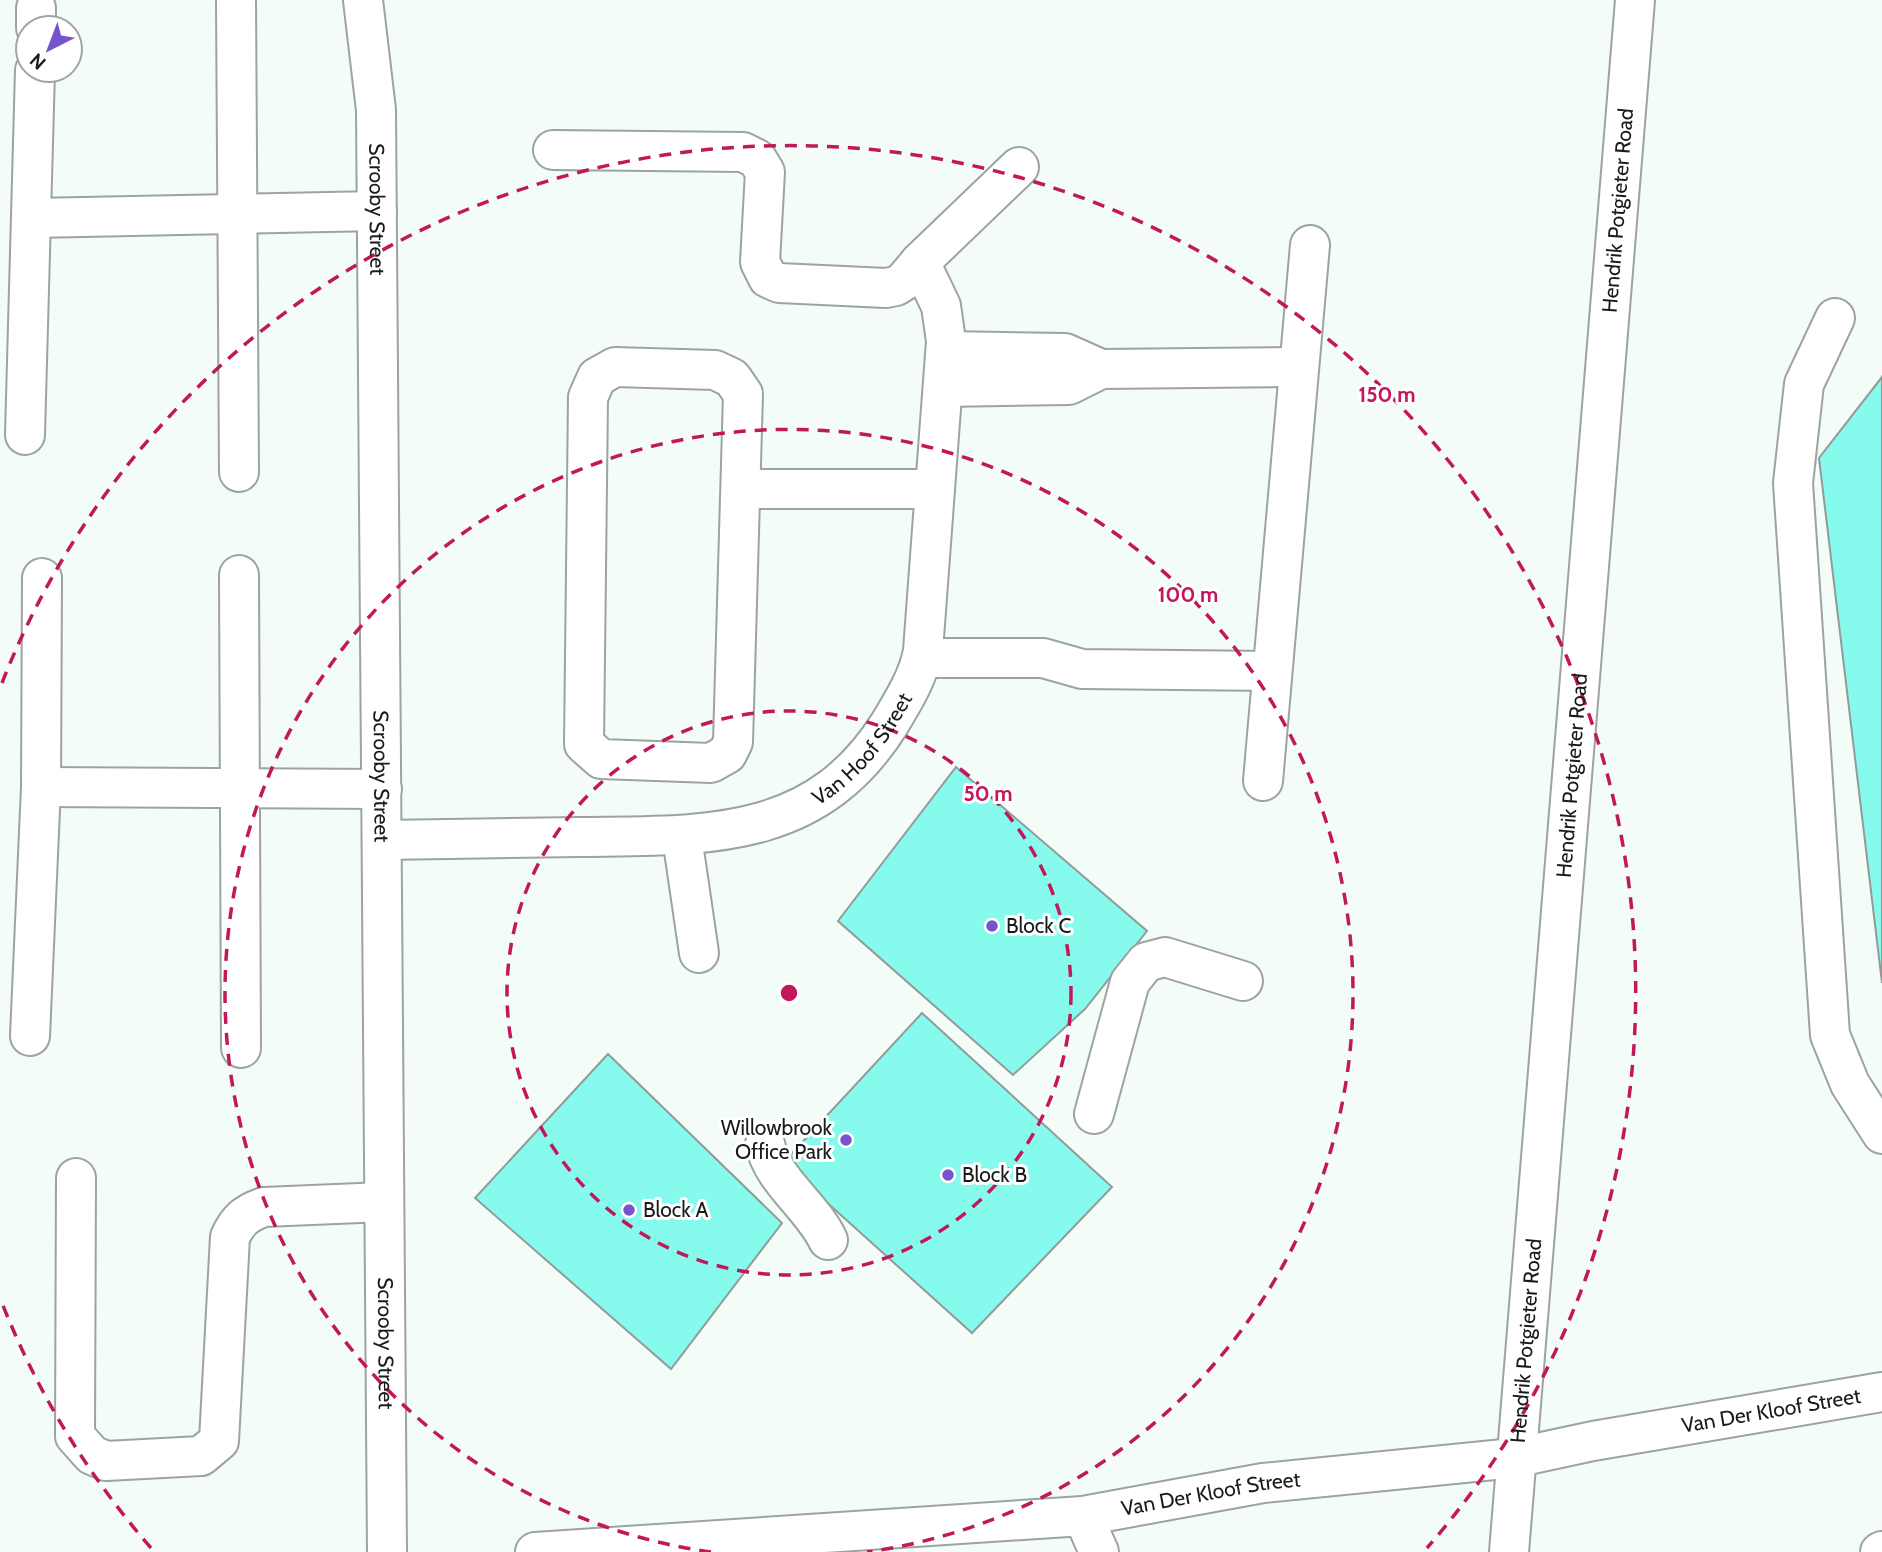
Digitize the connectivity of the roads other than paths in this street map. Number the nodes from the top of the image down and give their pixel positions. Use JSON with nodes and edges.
{"nodes":[{"id":1,"x":236,"y":0,"type":"edge"},
{"id":2,"x":363,"y":0,"type":"edge"},
{"id":3,"x":1635,"y":0,"type":"edge"},
{"id":4,"x":35,"y":84,"type":"edge"},
{"id":5,"x":553,"y":150,"type":"dead end"},
{"id":6,"x":1019,"y":167,"type":"dead end"},
{"id":7,"x":377,"y":211,"type":"junction"},
{"id":8,"x":237,"y":214,"type":"junction"},
{"id":9,"x":33,"y":218,"type":"junction"},
{"id":10,"x":1310,"y":245,"type":"dead end"},
{"id":11,"x":920,"y":262,"type":"junction"},
{"id":12,"x":1835,"y":318,"type":"dead end"},
{"id":13,"x":1299,"y":367,"type":"junction"},
{"id":14,"x":944,"y":369,"type":"junction"},
{"id":15,"x":25,"y":435,"type":"dead end"},
{"id":16,"x":239,"y":472,"type":"dead end"},
{"id":17,"x":742,"y":489,"type":"junction"},
{"id":18,"x":935,"y":489,"type":"junction"},
{"id":19,"x":239,"y":575,"type":"dead end"},
{"id":20,"x":42,"y":578,"type":"dead end"},
{"id":21,"x":1272,"y":671,"type":"junction"},
{"id":22,"x":917,"y":672,"type":"junction"},
{"id":23,"x":1263,"y":782,"type":"dead end"},
{"id":24,"x":41,"y":787,"type":"junction"},
{"id":25,"x":240,"y":788,"type":"junction"},
{"id":26,"x":382,"y":789,"type":"junction"},
{"id":27,"x":682,"y":837,"type":"junction"},
{"id":28,"x":382,"y":840,"type":"junction"},
{"id":29,"x":699,"y":953,"type":"dead end"},
{"id":30,"x":1243,"y":981,"type":"dead end"},
{"id":31,"x":30,"y":1036,"type":"dead end"},
{"id":32,"x":241,"y":1048,"type":"dead end"},
{"id":33,"x":1094,"y":1114,"type":"dead end"},
{"id":34,"x":1882,"y":1134,"type":"edge"},
{"id":35,"x":765,"y":1144,"type":"dead end"},
{"id":36,"x":76,"y":1178,"type":"dead end"},
{"id":37,"x":384,"y":1202,"type":"junction"},
{"id":38,"x":828,"y":1240,"type":"dead end"},
{"id":39,"x":1882,"y":1392,"type":"edge"},
{"id":40,"x":1514,"y":1458,"type":"junction"},
{"id":41,"x":1083,"y":1516,"type":"junction"},
{"id":42,"x":387,"y":1552,"type":"edge"},
{"id":43,"x":535,"y":1552,"type":"edge"},
{"id":44,"x":1099,"y":1552,"type":"edge"},
{"id":45,"x":1509,"y":1552,"type":"edge"}],
"edges":[{"from":1,"to":8,"type":"street"},
{"from":2,"to":7,"type":"street","name":"Scrooby Street"},
{"from":3,"to":40,"type":"street","name":"Hendrik Potgieter Road"},
{"from":4,"to":9,"type":"street"},
{"from":5,"to":11,"type":"street"},
{"from":6,"to":11,"type":"street"},
{"from":7,"to":8,"type":"street"},
{"from":7,"to":26,"type":"street","name":"Scrooby Street"},
{"from":8,"to":9,"type":"street"},
{"from":8,"to":16,"type":"street"},
{"from":9,"to":15,"type":"street"},
{"from":10,"to":13,"type":"street"},
{"from":11,"to":14,"type":"street","name":"Van Hoof Street"},
{"from":12,"to":34,"type":"street"},
{"from":13,"to":14,"type":"street"},
{"from":13,"to":21,"type":"street"},
{"from":14,"to":18,"type":"street","name":"Van Hoof Street"},
{"from":17,"to":17,"type":"street"},
{"from":17,"to":18,"type":"street"},
{"from":18,"to":22,"type":"street","name":"Van Hoof Street"},
{"from":19,"to":25,"type":"street"},
{"from":20,"to":24,"type":"street"},
{"from":21,"to":22,"type":"street"},
{"from":21,"to":23,"type":"street"},
{"from":22,"to":27,"type":"street","name":"Van Hoof Street"},
{"from":24,"to":25,"type":"street"},
{"from":24,"to":31,"type":"street"},
{"from":25,"to":26,"type":"street"},
{"from":25,"to":32,"type":"street"},
{"from":26,"to":28,"type":"street","name":"Scrooby Street"},
{"from":27,"to":28,"type":"street","name":"Van Hoof Street"},
{"from":27,"to":29,"type":"street"},
{"from":28,"to":37,"type":"street","name":"Scrooby Street"},
{"from":30,"to":33,"type":"street"},
{"from":35,"to":38,"type":"street"},
{"from":36,"to":37,"type":"street"},
{"from":37,"to":42,"type":"street","name":"Scrooby Street"},
{"from":39,"to":40,"type":"street","name":"Van Der Kloof Street"},
{"from":40,"to":41,"type":"street","name":"Van Der Kloof Street"},
{"from":40,"to":45,"type":"street","name":"Hendrik Potgieter Road"},
{"from":41,"to":43,"type":"street","name":"Van Der Kloof Street"},
{"from":41,"to":44,"type":"street"}]}
